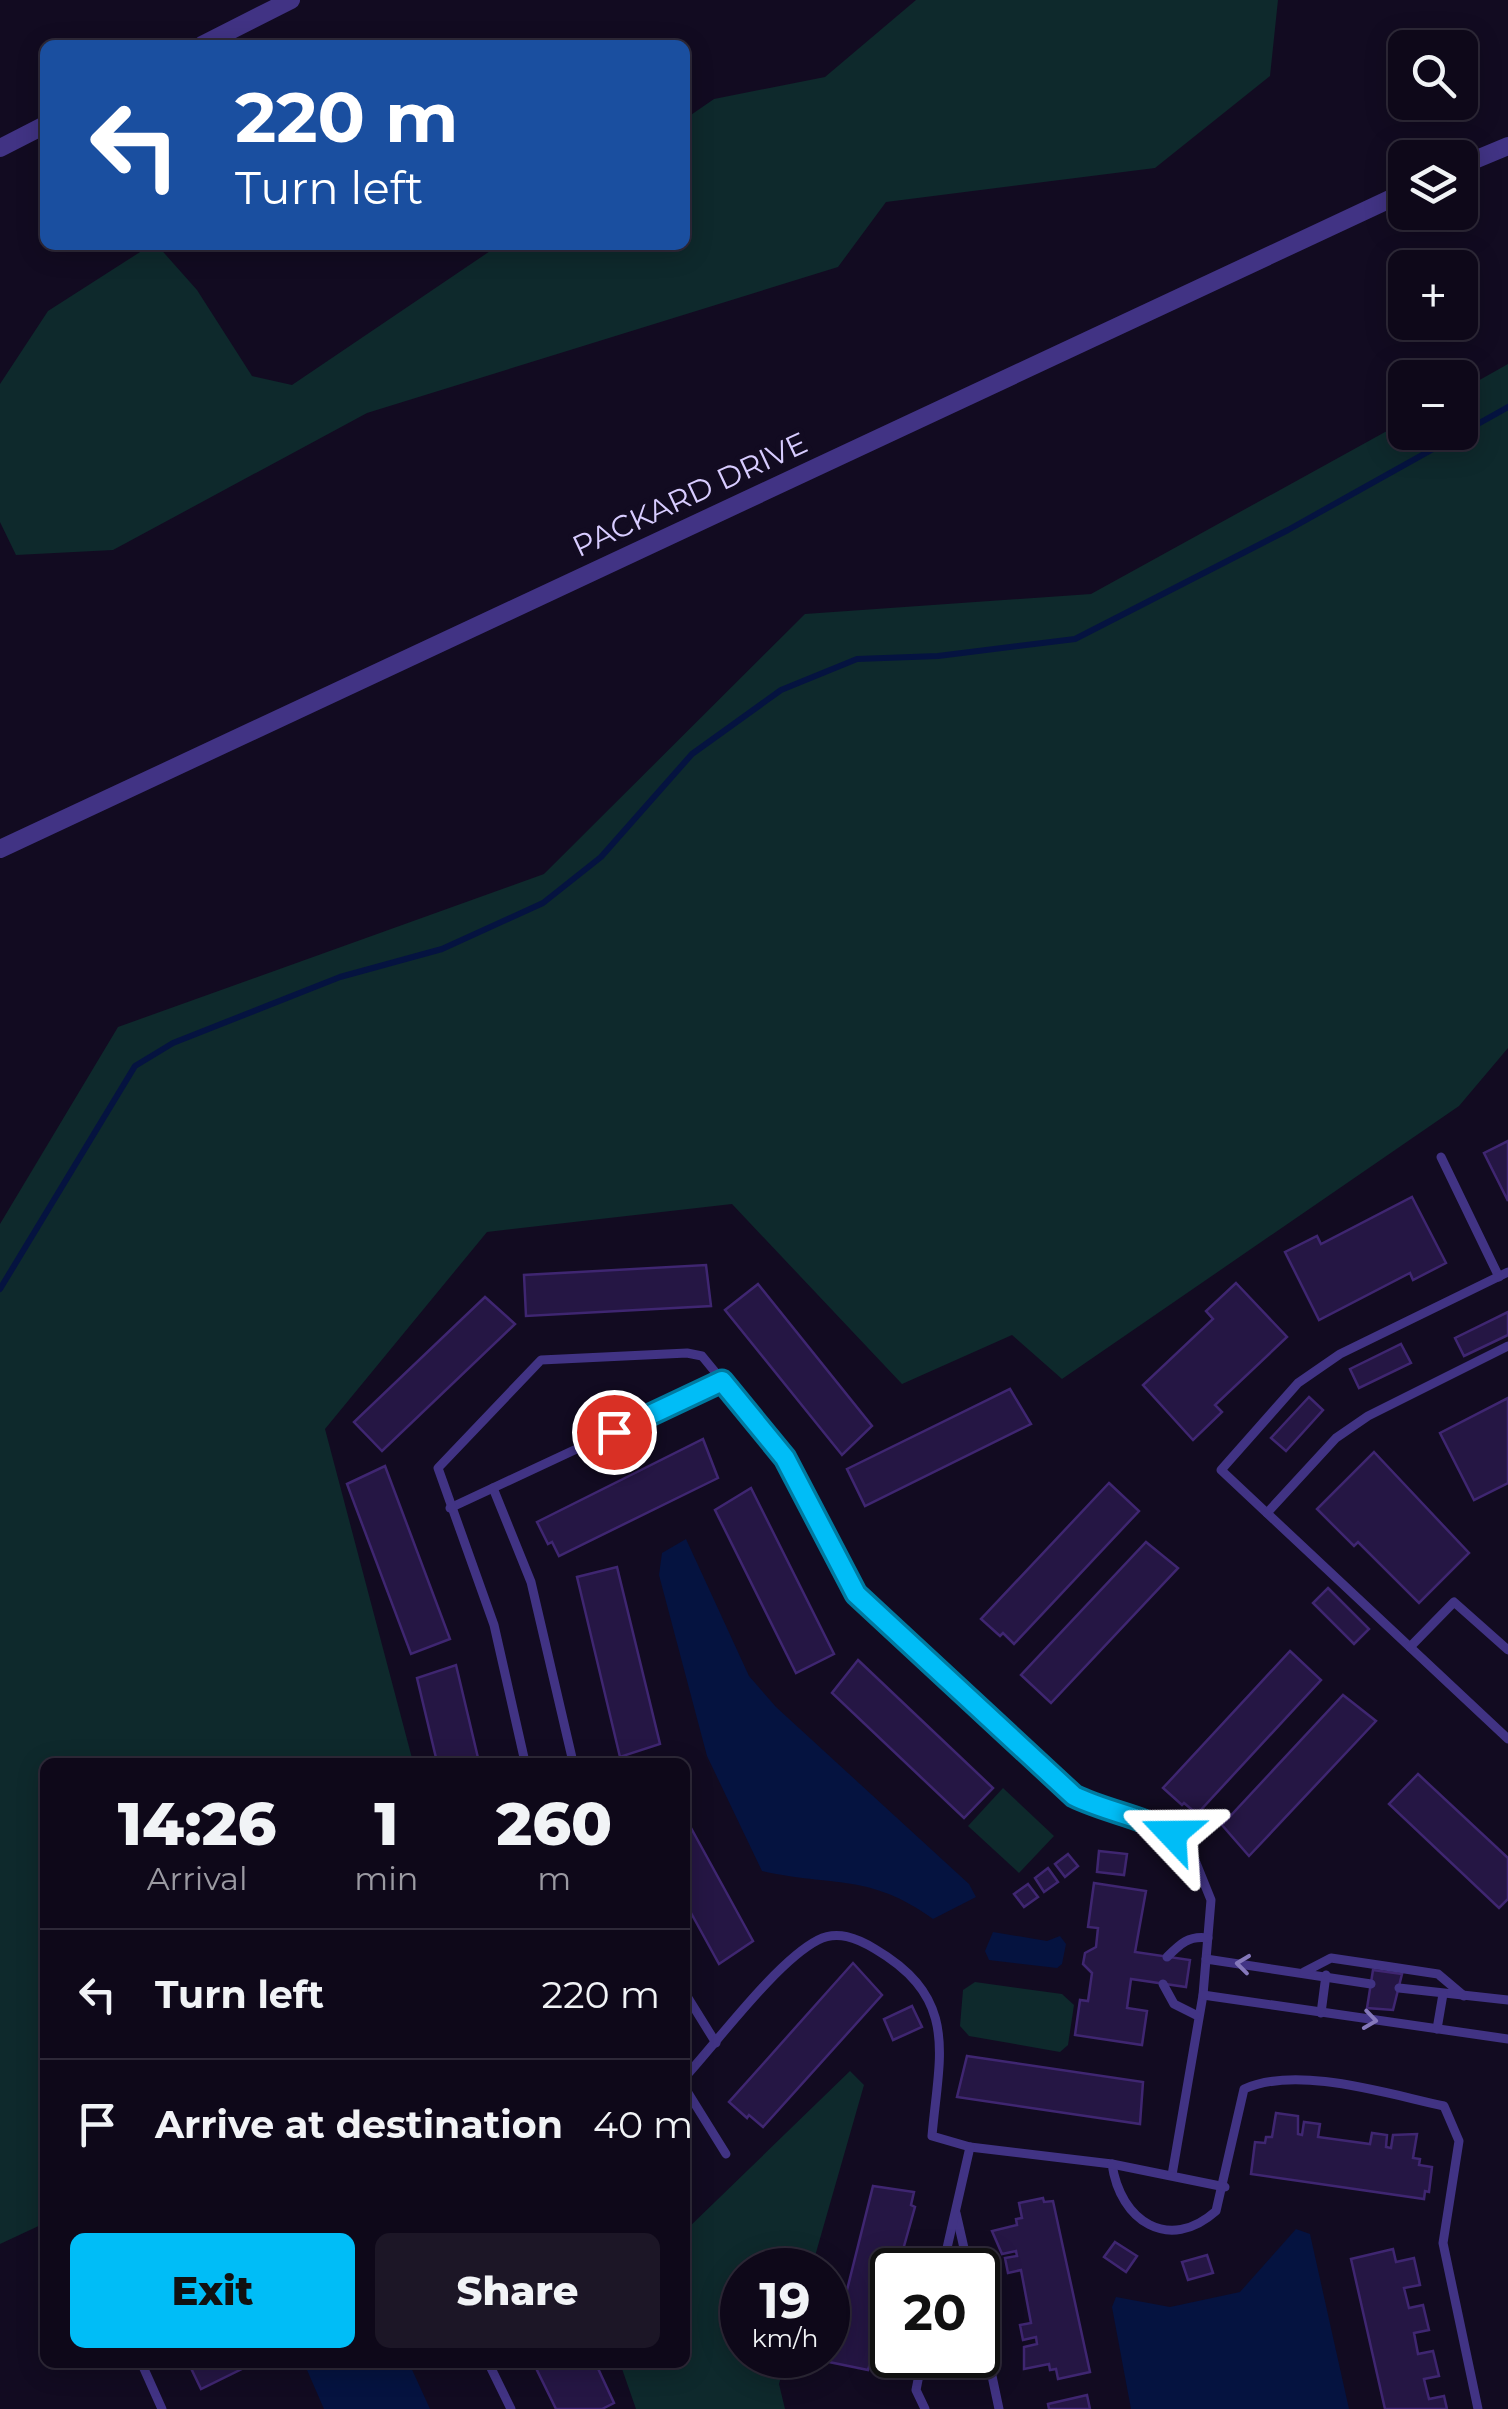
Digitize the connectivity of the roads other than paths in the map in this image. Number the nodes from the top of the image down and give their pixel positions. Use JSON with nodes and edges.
{"nodes":[{"id":1,"x":291,"y":0,"type":"edge"},
{"id":2,"x":212,"y":40,"type":"edge"},
{"id":3,"x":40,"y":128,"type":"edge"},
{"id":4,"x":1508,"y":146,"type":"edge"},
{"id":5,"x":0,"y":148,"type":"edge"},
{"id":6,"x":1478,"y":158,"type":"edge"},
{"id":7,"x":1388,"y":200,"type":"edge"},
{"id":8,"x":0,"y":849,"type":"edge"},
{"id":9,"x":1441,"y":1157,"type":"dead end"},
{"id":10,"x":1504,"y":1274,"type":"edge"},
{"id":11,"x":1508,"y":1346,"type":"edge"},
{"id":12,"x":722,"y":1381,"type":"junction"},
{"id":13,"x":493,"y":1488,"type":"junction"},
{"id":14,"x":450,"y":1508,"type":"junction"},
{"id":15,"x":1267,"y":1513,"type":"junction"},
{"id":16,"x":1410,"y":1647,"type":"junction"},
{"id":17,"x":1508,"y":1650,"type":"edge"},
{"id":18,"x":1508,"y":1739,"type":"edge"},
{"id":19,"x":524,"y":1758,"type":"edge"},
{"id":20,"x":572,"y":1758,"type":"edge"},
{"id":21,"x":1208,"y":1938,"type":"junction"},
{"id":22,"x":1167,"y":1957,"type":"dead end"},
{"id":23,"x":1206,"y":1959,"type":"junction"},
{"id":24,"x":1304,"y":1972,"type":"junction"},
{"id":25,"x":1326,"y":1974,"type":"junction"},
{"id":26,"x":1163,"y":1984,"type":"dead end"},
{"id":27,"x":1371,"y":1984,"type":"dead end"},
{"id":28,"x":1400,"y":1988,"type":"dead end"},
{"id":29,"x":1443,"y":1994,"type":"junction"},
{"id":30,"x":1203,"y":1996,"type":"junction"},
{"id":31,"x":1464,"y":1996,"type":"junction"},
{"id":32,"x":1508,"y":2000,"type":"edge"},
{"id":33,"x":690,"y":2001,"type":"edge"},
{"id":34,"x":1321,"y":2013,"type":"junction"},
{"id":35,"x":1196,"y":2015,"type":"junction"},
{"id":36,"x":1437,"y":2029,"type":"junction"},
{"id":37,"x":1508,"y":2039,"type":"edge"},
{"id":38,"x":716,"y":2043,"type":"junction"},
{"id":39,"x":690,"y":2072,"type":"edge"},
{"id":40,"x":690,"y":2096,"type":"edge"},
{"id":41,"x":970,"y":2147,"type":"junction"},
{"id":42,"x":726,"y":2154,"type":"dead end"},
{"id":43,"x":1112,"y":2164,"type":"junction"},
{"id":44,"x":1172,"y":2175,"type":"junction"},
{"id":45,"x":1224,"y":2186,"type":"junction"},
{"id":46,"x":956,"y":2210,"type":"junction"},
{"id":47,"x":947,"y":2248,"type":"edge"},
{"id":48,"x":964,"y":2248,"type":"edge"},
{"id":49,"x":144,"y":2368,"type":"edge"},
{"id":50,"x":491,"y":2368,"type":"edge"},
{"id":51,"x":919,"y":2378,"type":"edge"},
{"id":52,"x":992,"y":2378,"type":"edge"},
{"id":53,"x":162,"y":2409,"type":"edge"},
{"id":54,"x":512,"y":2409,"type":"edge"},
{"id":55,"x":925,"y":2409,"type":"edge"},
{"id":56,"x":999,"y":2409,"type":"edge"},
{"id":57,"x":1478,"y":2409,"type":"edge"}],
"edges":[{"from":1,"to":2,"type":"street"},
{"from":3,"to":5,"type":"street"},
{"from":4,"to":6,"type":"street"},
{"from":7,"to":8,"type":"street","name":"PACKARD DRIVE"},
{"from":9,"to":10,"type":"lane"},
{"from":10,"to":15,"type":"lane"},
{"from":11,"to":15,"type":"lane"},
{"from":12,"to":13,"type":"lane"},
{"from":12,"to":14,"type":"lane"},
{"from":12,"to":21,"type":"lane"},
{"from":13,"to":14,"type":"lane"},
{"from":13,"to":20,"type":"lane"},
{"from":14,"to":19,"type":"lane"},
{"from":15,"to":16,"type":"lane"},
{"from":16,"to":17,"type":"lane"},
{"from":16,"to":18,"type":"lane"},
{"from":21,"to":22,"type":"lane"},
{"from":21,"to":23,"type":"lane"},
{"from":24,"to":23,"type":"lane","one_way":true},
{"from":23,"to":30,"type":"lane"},
{"from":24,"to":25,"type":"lane"},
{"from":24,"to":31,"type":"lane"},
{"from":25,"to":27,"type":"lane"},
{"from":25,"to":34,"type":"lane"},
{"from":26,"to":35,"type":"lane"},
{"from":28,"to":29,"type":"lane"},
{"from":29,"to":31,"type":"lane"},
{"from":29,"to":36,"type":"lane"},
{"from":30,"to":34,"type":"lane"},
{"from":30,"to":35,"type":"lane"},
{"from":31,"to":32,"type":"lane"},
{"from":33,"to":38,"type":"lane"},
{"from":34,"to":36,"type":"lane","one_way":true},
{"from":35,"to":44,"type":"lane"},
{"from":36,"to":37,"type":"lane"},
{"from":38,"to":39,"type":"lane"},
{"from":38,"to":41,"type":"lane"},
{"from":40,"to":42,"type":"lane"},
{"from":41,"to":43,"type":"lane"},
{"from":41,"to":46,"type":"lane"},
{"from":43,"to":44,"type":"lane"},
{"from":43,"to":45,"type":"lane"},
{"from":44,"to":45,"type":"lane"},
{"from":45,"to":57,"type":"lane"},
{"from":46,"to":47,"type":"lane"},
{"from":46,"to":48,"type":"lane"},
{"from":49,"to":53,"type":"lane"},
{"from":50,"to":54,"type":"lane"},
{"from":51,"to":55,"type":"lane"},
{"from":52,"to":56,"type":"lane"}]}
